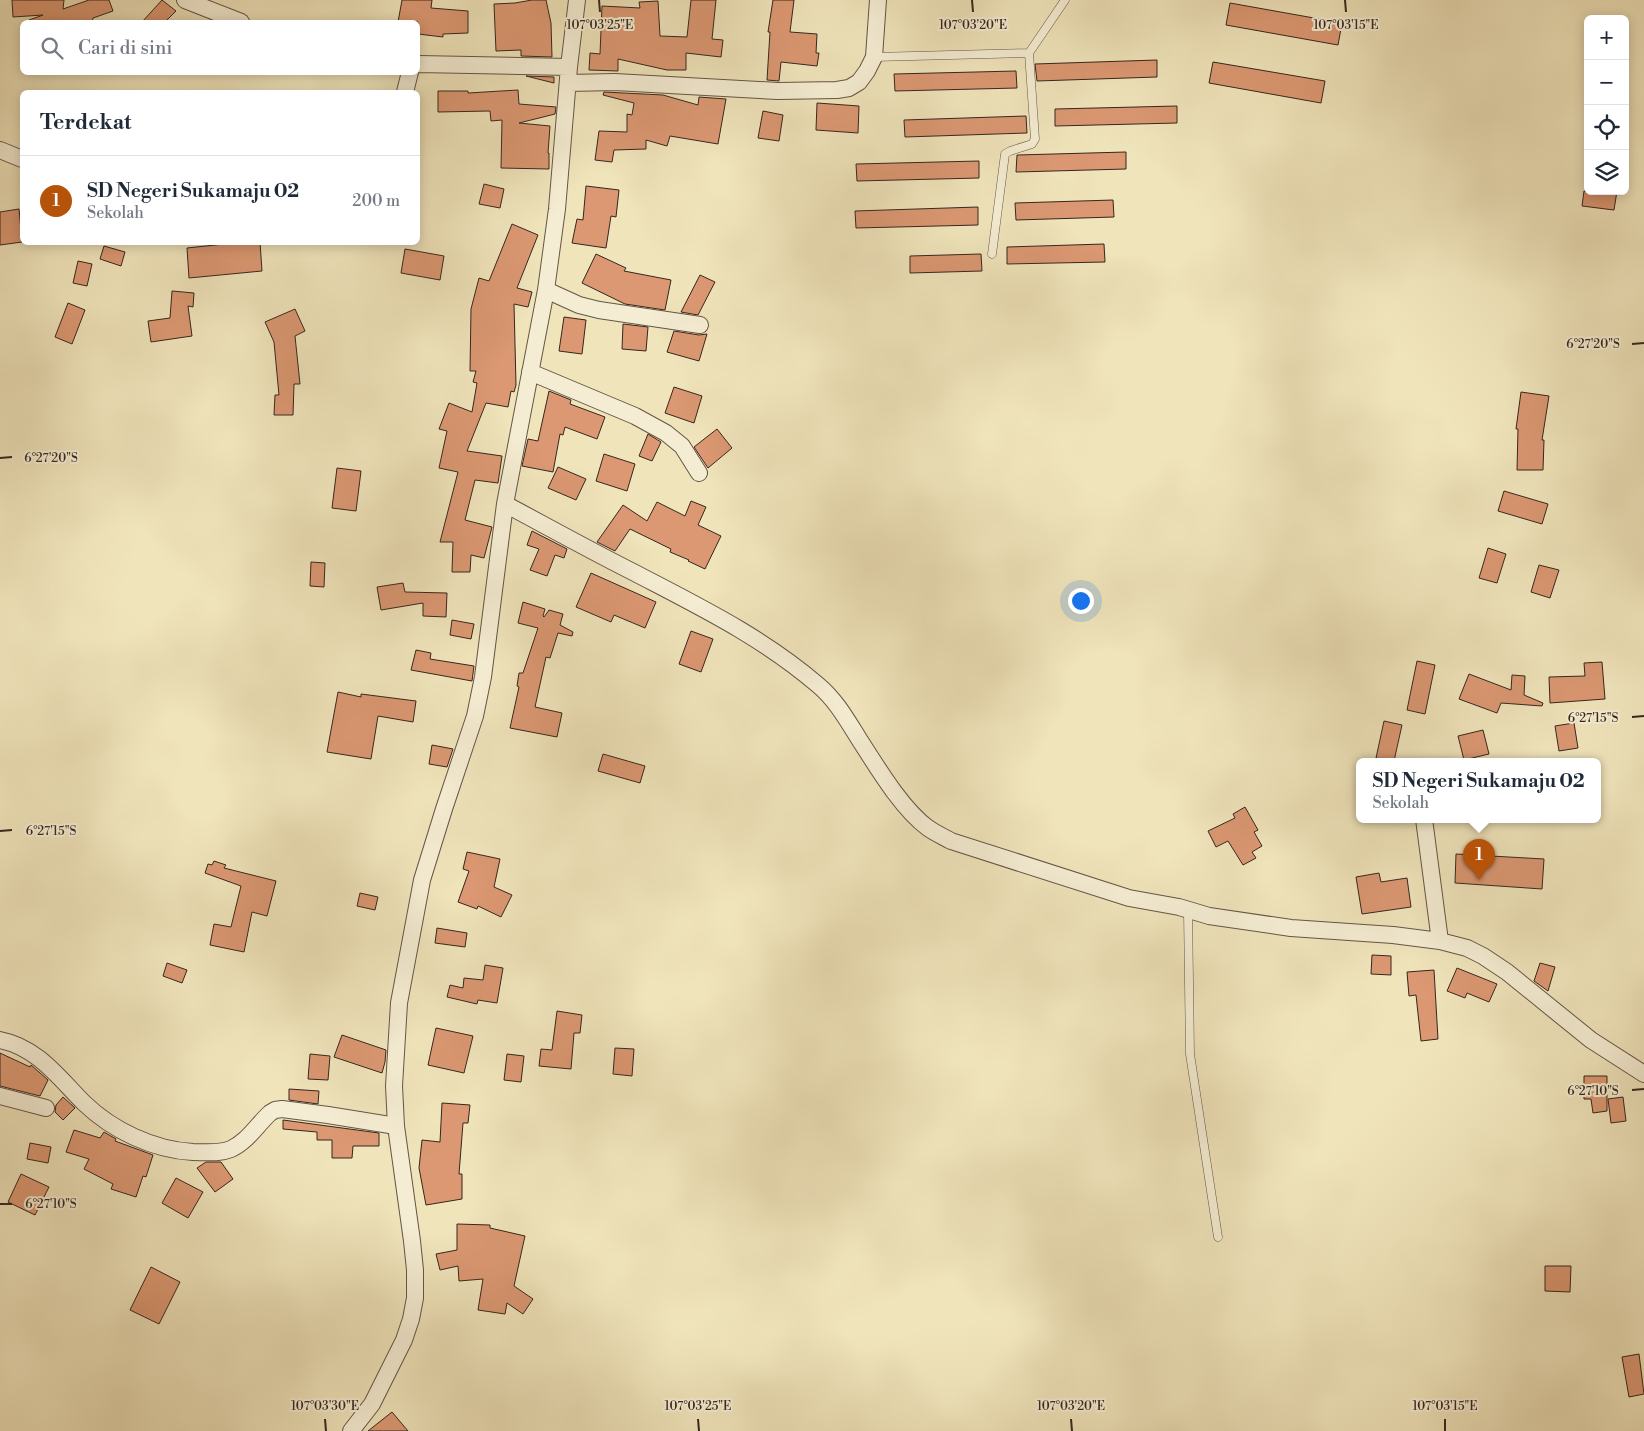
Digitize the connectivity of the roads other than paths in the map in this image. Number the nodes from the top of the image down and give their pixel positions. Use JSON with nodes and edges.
{"nodes":[{"id":1,"x":185,"y":0,"type":"edge"},
{"id":2,"x":577,"y":0,"type":"edge"},
{"id":3,"x":878,"y":0,"type":"edge"},
{"id":4,"x":1065,"y":0,"type":"edge"},
{"id":5,"x":235,"y":20,"type":"edge"},
{"id":6,"x":1029,"y":52,"type":"junction"},
{"id":7,"x":874,"y":57,"type":"junction"},
{"id":8,"x":420,"y":64,"type":"edge"},
{"id":9,"x":409,"y":75,"type":"edge"},
{"id":10,"x":569,"y":75,"type":"junction"},
{"id":11,"x":406,"y":90,"type":"edge"},
{"id":12,"x":0,"y":150,"type":"edge"},
{"id":13,"x":20,"y":158,"type":"edge"},
{"id":14,"x":992,"y":254,"type":"dead end"},
{"id":15,"x":546,"y":290,"type":"junction"},
{"id":16,"x":700,"y":325,"type":"dead end"},
{"id":17,"x":530,"y":372,"type":"junction"},
{"id":18,"x":699,"y":473,"type":"dead end"},
{"id":19,"x":505,"y":504,"type":"junction"},
{"id":20,"x":1425,"y":823,"type":"edge"},
{"id":21,"x":1183,"y":909,"type":"junction"},
{"id":22,"x":1440,"y":941,"type":"junction"},
{"id":23,"x":0,"y":1040,"type":"edge"},
{"id":24,"x":1644,"y":1074,"type":"edge"},
{"id":25,"x":0,"y":1096,"type":"edge"},
{"id":26,"x":46,"y":1108,"type":"dead end"},
{"id":27,"x":396,"y":1126,"type":"junction"},
{"id":28,"x":1218,"y":1237,"type":"dead end"},
{"id":29,"x":351,"y":1431,"type":"edge"}],
"edges":[{"from":1,"to":5,"type":"street"},
{"from":2,"to":10,"type":"street"},
{"from":3,"to":7,"type":"street"},
{"from":4,"to":6,"type":"lane"},
{"from":6,"to":7,"type":"lane"},
{"from":6,"to":14,"type":"lane"},
{"from":7,"to":10,"type":"street"},
{"from":8,"to":10,"type":"street"},
{"from":9,"to":11,"type":"street"},
{"from":10,"to":15,"type":"street"},
{"from":12,"to":13,"type":"street"},
{"from":15,"to":16,"type":"street"},
{"from":15,"to":17,"type":"street"},
{"from":17,"to":18,"type":"street"},
{"from":17,"to":19,"type":"street"},
{"from":19,"to":21,"type":"street"},
{"from":19,"to":27,"type":"street"},
{"from":20,"to":22,"type":"street"},
{"from":21,"to":22,"type":"street"},
{"from":21,"to":28,"type":"lane"},
{"from":22,"to":24,"type":"street"},
{"from":23,"to":27,"type":"street"},
{"from":25,"to":26,"type":"street"},
{"from":27,"to":29,"type":"street"}]}
